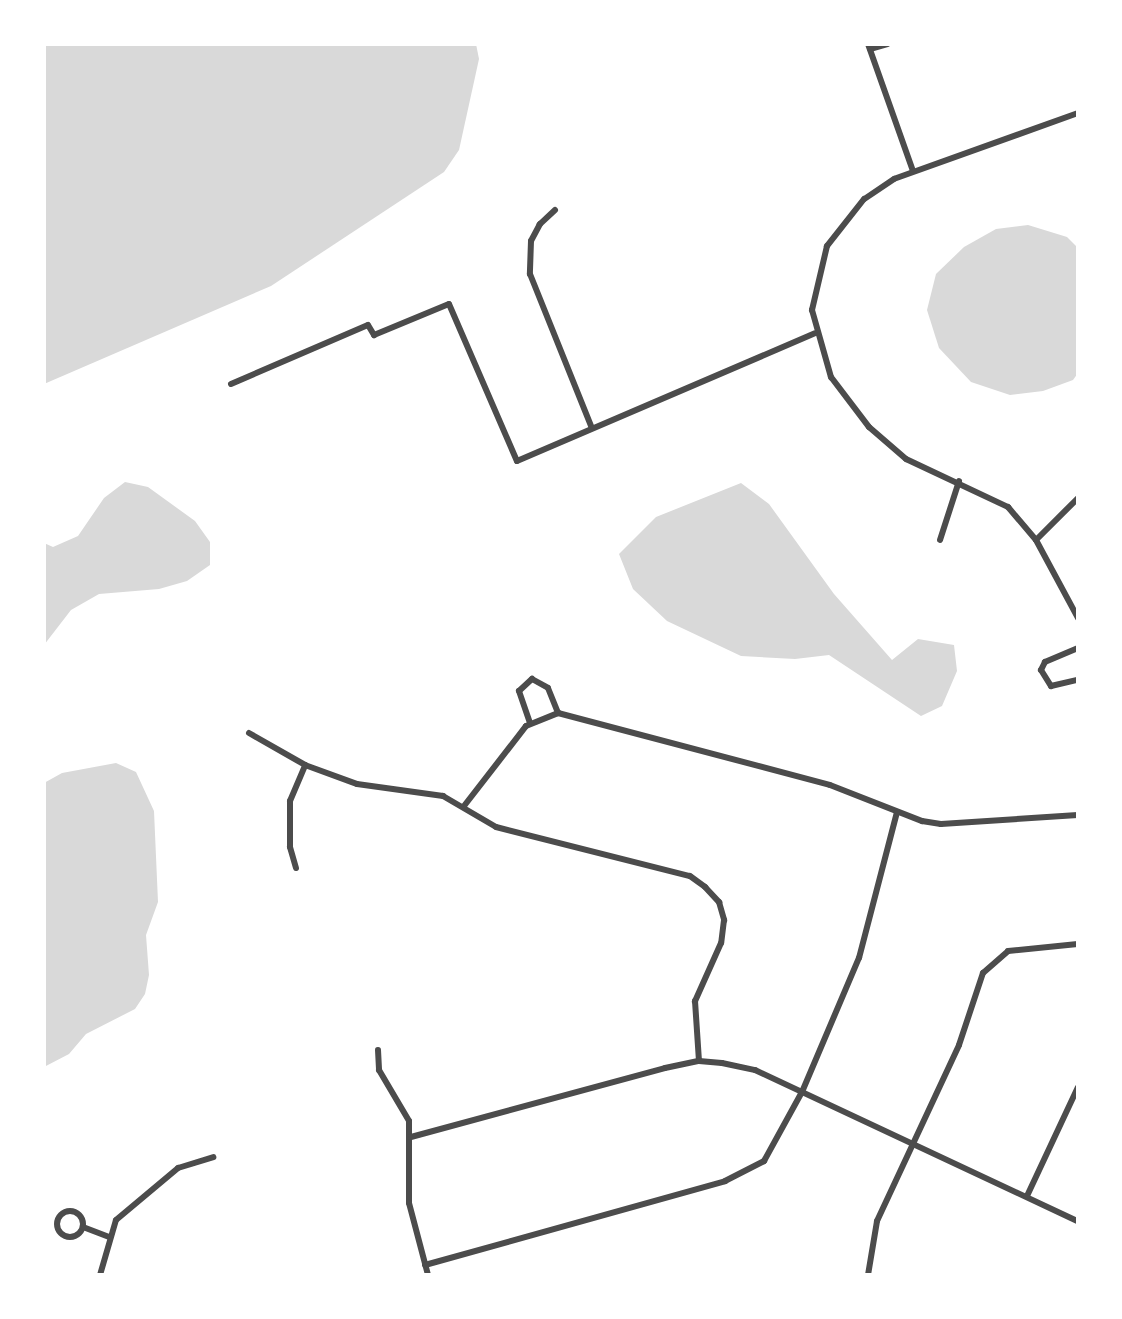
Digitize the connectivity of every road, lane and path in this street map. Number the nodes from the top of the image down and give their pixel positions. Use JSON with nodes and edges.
{"nodes":[{"id":1,"x":887,"y":44,"type":"edge"},
{"id":2,"x":869,"y":47,"type":"edge"},
{"id":3,"x":1078,"y":113,"type":"edge"},
{"id":4,"x":913,"y":171,"type":"junction"},
{"id":5,"x":555,"y":210,"type":"dead end"},
{"id":6,"x":815,"y":333,"type":"junction"},
{"id":7,"x":231,"y":384,"type":"dead end"},
{"id":8,"x":592,"y":428,"type":"junction"},
{"id":9,"x":958,"y":481,"type":"junction"},
{"id":10,"x":1078,"y":498,"type":"edge"},
{"id":11,"x":940,"y":540,"type":"dead end"},
{"id":12,"x":1036,"y":540,"type":"junction"},
{"id":13,"x":1078,"y":618,"type":"edge"},
{"id":14,"x":1078,"y":648,"type":"edge"},
{"id":15,"x":1078,"y":680,"type":"edge"},
{"id":16,"x":558,"y":713,"type":"junction"},
{"id":17,"x":530,"y":723,"type":"junction"},
{"id":18,"x":249,"y":733,"type":"dead end"},
{"id":19,"x":305,"y":765,"type":"junction"},
{"id":20,"x":464,"y":806,"type":"junction"},
{"id":21,"x":897,"y":812,"type":"junction"},
{"id":22,"x":1078,"y":816,"type":"edge"},
{"id":23,"x":296,"y":868,"type":"dead end"},
{"id":24,"x":1078,"y":944,"type":"edge"},
{"id":25,"x":378,"y":1050,"type":"dead end"},
{"id":26,"x":699,"y":1061,"type":"junction"},
{"id":27,"x":1078,"y":1087,"type":"edge"},
{"id":28,"x":802,"y":1092,"type":"junction"},
{"id":29,"x":411,"y":1137,"type":"junction"},
{"id":30,"x":915,"y":1142,"type":"junction"},
{"id":31,"x":213,"y":1157,"type":"dead end"},
{"id":32,"x":1027,"y":1195,"type":"junction"},
{"id":33,"x":1078,"y":1221,"type":"edge"},
{"id":34,"x":83,"y":1227,"type":"junction"},
{"id":35,"x":109,"y":1237,"type":"junction"},
{"id":36,"x":425,"y":1265,"type":"junction"},
{"id":37,"x":100,"y":1275,"type":"edge"},
{"id":38,"x":428,"y":1275,"type":"edge"},
{"id":39,"x":868,"y":1275,"type":"edge"}],
"edges":[{"from":1,"to":2,"type":"street"},
{"from":2,"to":4,"type":"street"},
{"from":3,"to":4,"type":"street"},
{"from":4,"to":6,"type":"street"},
{"from":5,"to":8,"type":"street"},
{"from":6,"to":8,"type":"street"},
{"from":6,"to":9,"type":"street"},
{"from":7,"to":8,"type":"street"},
{"from":9,"to":11,"type":"street"},
{"from":9,"to":12,"type":"street"},
{"from":10,"to":12,"type":"street"},
{"from":12,"to":13,"type":"street"},
{"from":14,"to":15,"type":"street"},
{"from":16,"to":17,"type":"street"},
{"from":16,"to":17,"type":"street"},
{"from":16,"to":21,"type":"street"},
{"from":17,"to":20,"type":"street"},
{"from":18,"to":19,"type":"street"},
{"from":19,"to":20,"type":"street"},
{"from":19,"to":23,"type":"street"},
{"from":20,"to":26,"type":"street"},
{"from":21,"to":22,"type":"street"},
{"from":21,"to":28,"type":"street"},
{"from":24,"to":30,"type":"street"},
{"from":25,"to":29,"type":"street"},
{"from":26,"to":28,"type":"street"},
{"from":26,"to":29,"type":"street"},
{"from":27,"to":32,"type":"street"},
{"from":28,"to":30,"type":"street"},
{"from":28,"to":36,"type":"street"},
{"from":29,"to":36,"type":"street"},
{"from":30,"to":32,"type":"street"},
{"from":30,"to":39,"type":"street"},
{"from":31,"to":35,"type":"street"},
{"from":32,"to":33,"type":"street"},
{"from":34,"to":34,"type":"street"},
{"from":34,"to":35,"type":"street"},
{"from":35,"to":37,"type":"street"},
{"from":36,"to":38,"type":"street"}]}
